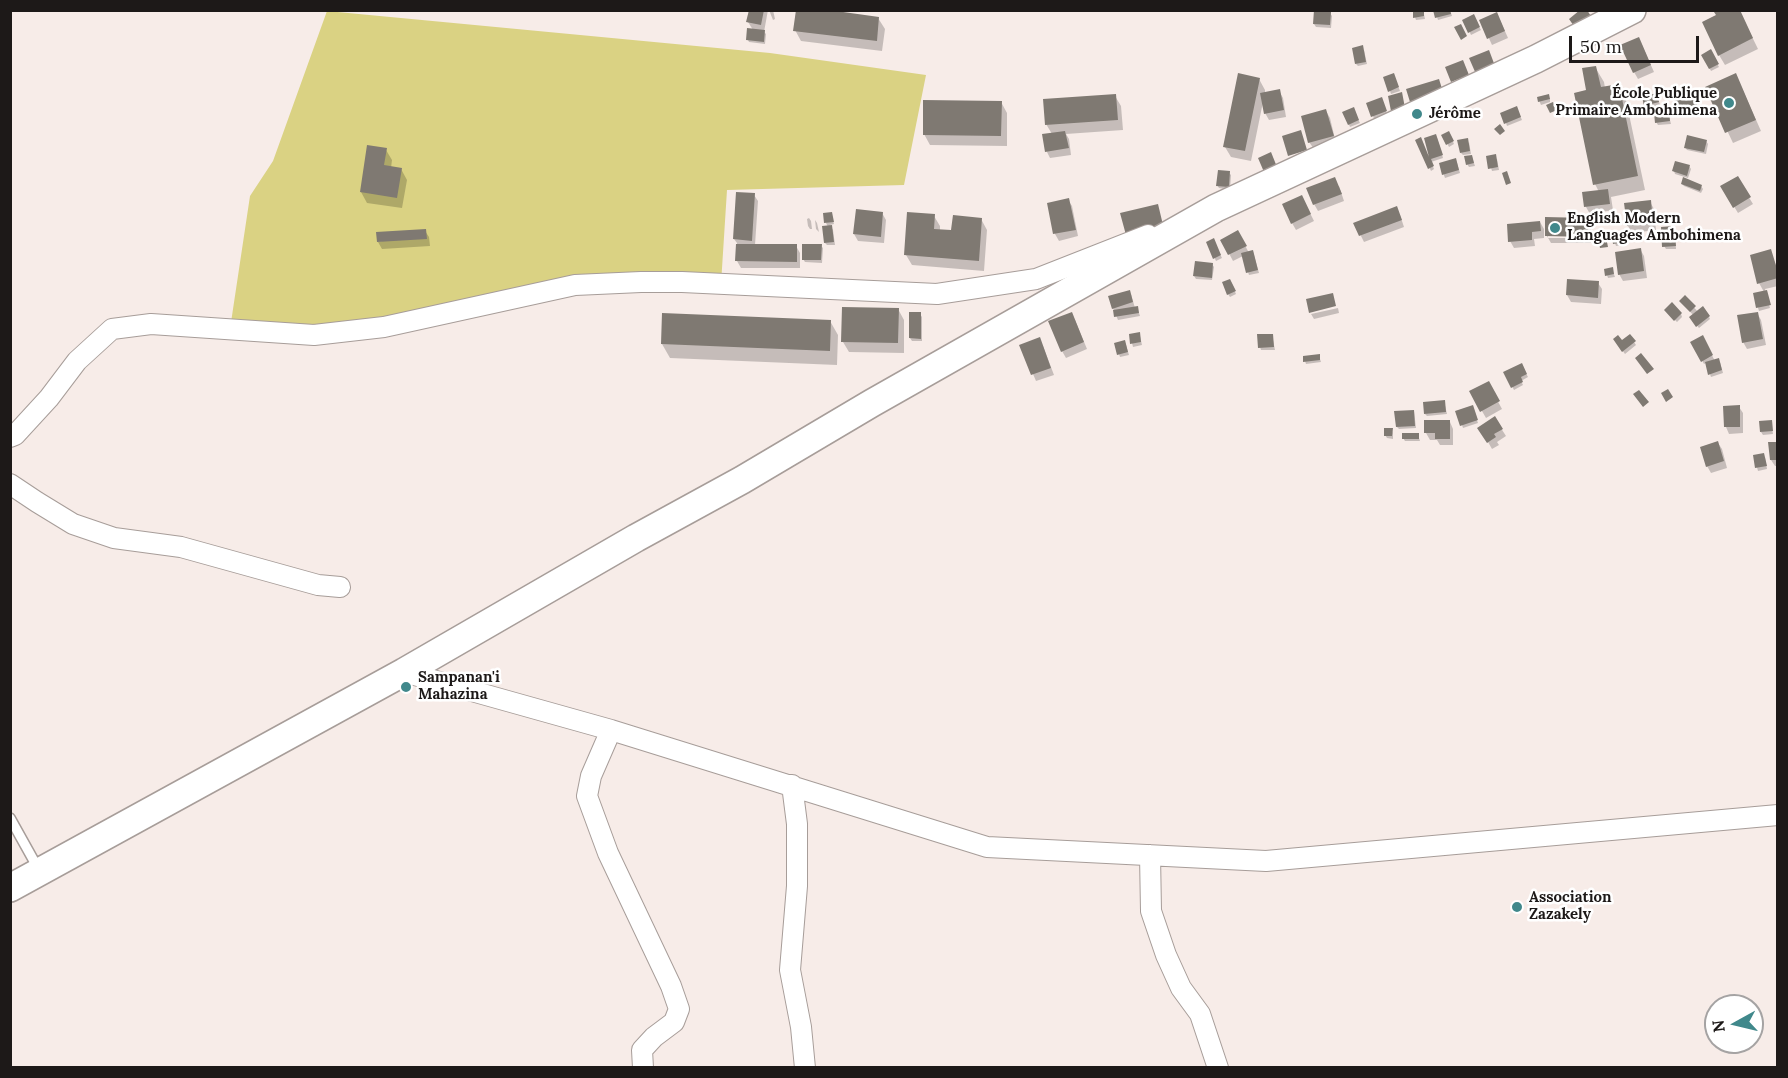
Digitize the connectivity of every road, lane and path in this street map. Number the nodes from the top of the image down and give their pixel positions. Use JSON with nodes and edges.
{"nodes":[{"id":1,"x":1632,"y":10,"type":"edge"},
{"id":2,"x":1216,"y":208,"type":"junction"},
{"id":3,"x":10,"y":437,"type":"edge"},
{"id":4,"x":10,"y":484,"type":"edge"},
{"id":5,"x":340,"y":587,"type":"dead end"},
{"id":6,"x":404,"y":672,"type":"junction"},
{"id":7,"x":611,"y":730,"type":"junction"},
{"id":8,"x":792,"y":785,"type":"junction"},
{"id":9,"x":1778,"y":815,"type":"edge"},
{"id":10,"x":10,"y":818,"type":"edge"},
{"id":11,"x":1150,"y":855,"type":"junction"},
{"id":12,"x":40,"y":872,"type":"junction"},
{"id":13,"x":10,"y":888,"type":"edge"},
{"id":14,"x":643,"y":1068,"type":"edge"},
{"id":15,"x":805,"y":1068,"type":"edge"},
{"id":16,"x":1218,"y":1068,"type":"edge"}],
"edges":[{"from":1,"to":2,"type":"main road"},
{"from":2,"to":3,"type":"street"},
{"from":2,"to":6,"type":"main road"},
{"from":4,"to":5,"type":"street"},
{"from":6,"to":7,"type":"street"},
{"from":6,"to":12,"type":"main road"},
{"from":7,"to":8,"type":"street"},
{"from":7,"to":14,"type":"street"},
{"from":8,"to":11,"type":"street"},
{"from":8,"to":15,"type":"street"},
{"from":9,"to":11,"type":"street"},
{"from":10,"to":12,"type":"lane"},
{"from":11,"to":16,"type":"street"},
{"from":12,"to":13,"type":"main road"}]}
